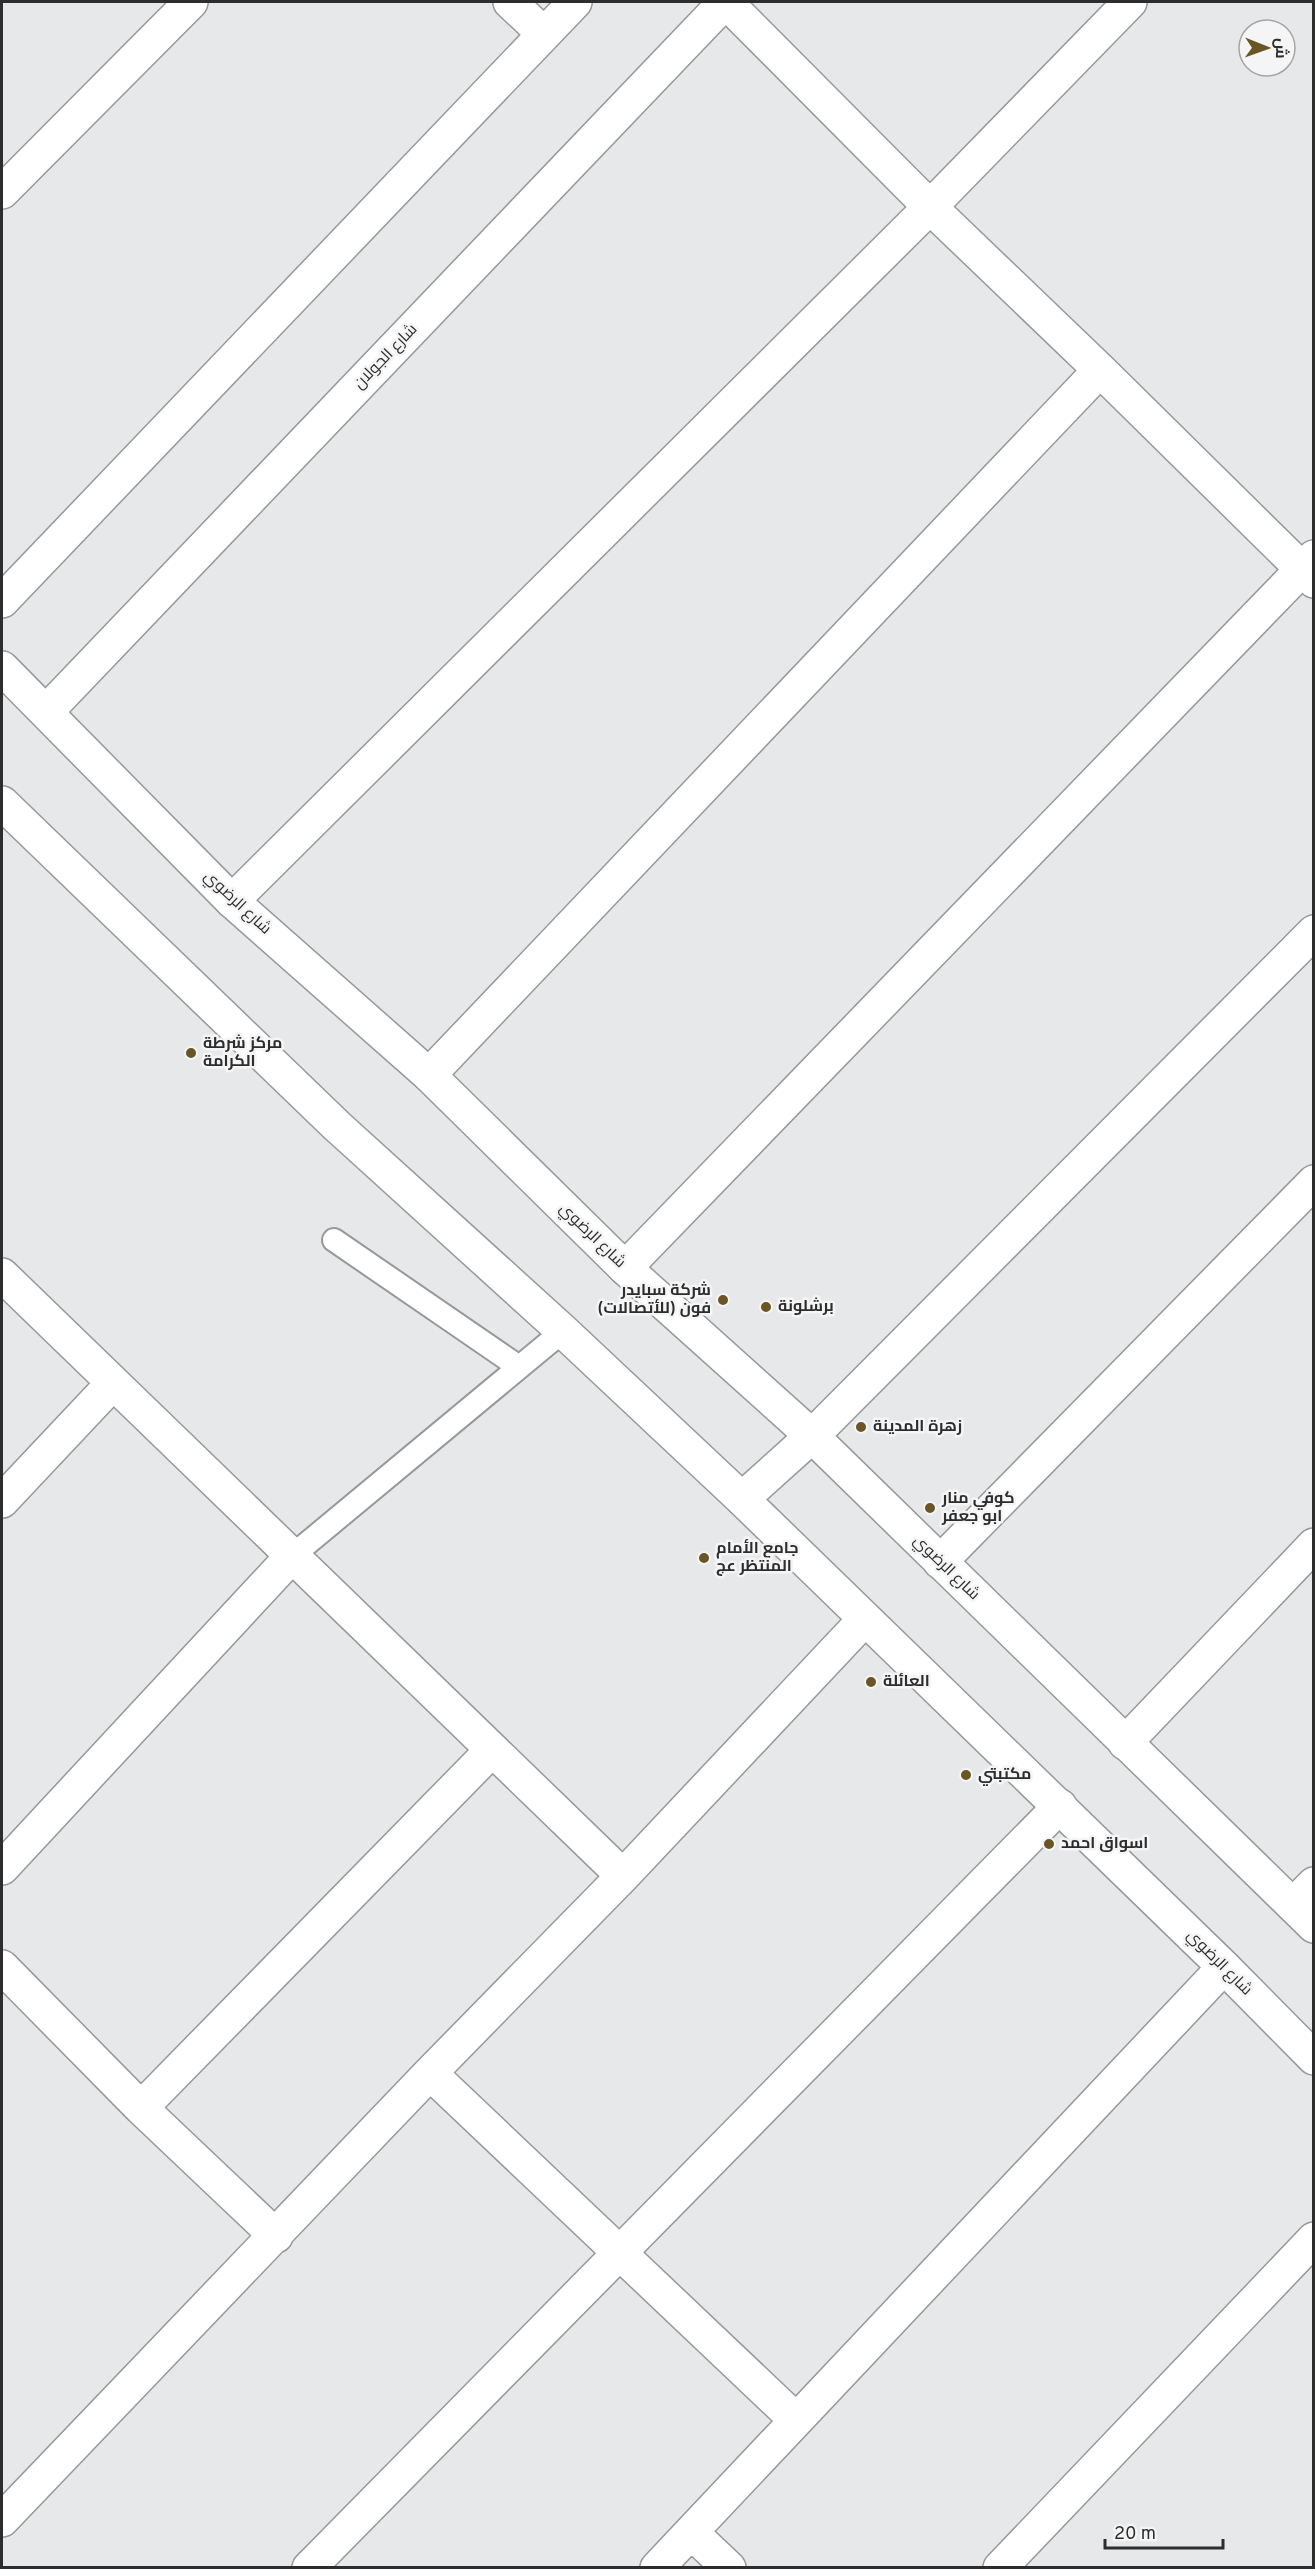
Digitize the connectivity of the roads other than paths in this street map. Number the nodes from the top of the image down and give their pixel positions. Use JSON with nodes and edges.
{"nodes":[{"id":1,"x":190,"y":2,"type":"edge"},
{"id":2,"x":510,"y":2,"type":"edge"},
{"id":3,"x":575,"y":2,"type":"edge"},
{"id":4,"x":726,"y":2,"type":"edge"},
{"id":5,"x":1130,"y":2,"type":"edge"},
{"id":6,"x":544,"y":34,"type":"junction"},
{"id":7,"x":2,"y":192,"type":"edge"},
{"id":8,"x":930,"y":207,"type":"junction"},
{"id":9,"x":1100,"y":370,"type":"junction"},
{"id":10,"x":1309,"y":569,"type":"edge"},
{"id":11,"x":2,"y":601,"type":"edge"},
{"id":12,"x":2,"y":668,"type":"edge"},
{"id":13,"x":46,"y":712,"type":"junction"},
{"id":14,"x":2,"y":803,"type":"edge"},
{"id":15,"x":232,"y":901,"type":"junction"},
{"id":16,"x":1314,"y":932,"type":"edge"},
{"id":17,"x":429,"y":1075,"type":"junction"},
{"id":18,"x":1314,"y":1182,"type":"edge"},
{"id":19,"x":334,"y":1240,"type":"dead end"},
{"id":20,"x":625,"y":1268,"type":"junction"},
{"id":21,"x":2,"y":1275,"type":"edge"},
{"id":22,"x":563,"y":1331,"type":"junction"},
{"id":23,"x":519,"y":1367,"type":"junction"},
{"id":24,"x":113,"y":1383,"type":"junction"},
{"id":25,"x":812,"y":1436,"type":"junction"},
{"id":26,"x":742,"y":1499,"type":"junction"},
{"id":27,"x":2,"y":1502,"type":"edge"},
{"id":28,"x":1314,"y":1545,"type":"edge"},
{"id":29,"x":292,"y":1556,"type":"junction"},
{"id":30,"x":940,"y":1562,"type":"junction"},
{"id":31,"x":865,"y":1619,"type":"junction"},
{"id":32,"x":1125,"y":1743,"type":"junction"},
{"id":33,"x":492,"y":1750,"type":"junction"},
{"id":34,"x":1060,"y":1806,"type":"junction"},
{"id":35,"x":2,"y":1868,"type":"edge"},
{"id":36,"x":623,"y":1876,"type":"junction"},
{"id":37,"x":1307,"y":1905,"type":"edge"},
{"id":38,"x":1224,"y":1967,"type":"junction"},
{"id":39,"x":2,"y":1968,"type":"edge"},
{"id":40,"x":1314,"y":2058,"type":"edge"},
{"id":41,"x":430,"y":2073,"type":"junction"},
{"id":42,"x":141,"y":2108,"type":"junction"},
{"id":43,"x":276,"y":2236,"type":"junction"},
{"id":44,"x":1314,"y":2239,"type":"edge"},
{"id":45,"x":618,"y":2252,"type":"junction"},
{"id":46,"x":796,"y":2420,"type":"junction"},
{"id":47,"x":2,"y":2520,"type":"edge"},
{"id":48,"x":691,"y":2532,"type":"junction"},
{"id":49,"x":309,"y":2568,"type":"edge"},
{"id":50,"x":657,"y":2568,"type":"edge"},
{"id":51,"x":729,"y":2568,"type":"edge"},
{"id":52,"x":1000,"y":2568,"type":"edge"}],
"edges":[{"from":1,"to":7,"type":"street"},
{"from":2,"to":6,"type":"street"},
{"from":3,"to":6,"type":"street"},
{"from":4,"to":8,"type":"street"},
{"from":4,"to":13,"type":"street","name":"شارع الجولان"},
{"from":5,"to":8,"type":"street"},
{"from":6,"to":11,"type":"street"},
{"from":8,"to":9,"type":"street"},
{"from":8,"to":15,"type":"street"},
{"from":9,"to":10,"type":"street"},
{"from":9,"to":17,"type":"street"},
{"from":10,"to":20,"type":"street"},
{"from":12,"to":13,"type":"street","name":"شارع الرضوي"},
{"from":13,"to":15,"type":"street","name":"شارع الرضوي"},
{"from":14,"to":22,"type":"street","name":"شارع الرضوي"},
{"from":15,"to":17,"type":"street","name":"شارع الرضوي"},
{"from":16,"to":25,"type":"street"},
{"from":17,"to":20,"type":"street","name":"شارع الرضوي"},
{"from":18,"to":30,"type":"street"},
{"from":19,"to":23,"type":"lane"},
{"from":20,"to":25,"type":"street","name":"شارع الرضوي"},
{"from":21,"to":24,"type":"street"},
{"from":22,"to":23,"type":"lane"},
{"from":22,"to":26,"type":"street","name":"شارع الرضوي"},
{"from":23,"to":29,"type":"lane"},
{"from":24,"to":27,"type":"street"},
{"from":24,"to":29,"type":"street"},
{"from":25,"to":26,"type":"street"},
{"from":25,"to":30,"type":"street","name":"شارع الرضوي"},
{"from":26,"to":31,"type":"street","name":"شارع الرضوي"},
{"from":28,"to":32,"type":"street"},
{"from":29,"to":33,"type":"street"},
{"from":29,"to":35,"type":"street"},
{"from":30,"to":32,"type":"street","name":"شارع الرضوي"},
{"from":31,"to":34,"type":"street","name":"شارع الرضوي"},
{"from":31,"to":36,"type":"street"},
{"from":32,"to":37,"type":"street","name":"شارع الرضوي"},
{"from":33,"to":36,"type":"street"},
{"from":33,"to":42,"type":"street"},
{"from":34,"to":38,"type":"street","name":"شارع الرضوي"},
{"from":34,"to":45,"type":"street"},
{"from":36,"to":41,"type":"street"},
{"from":38,"to":40,"type":"street","name":"شارع الرضوي"},
{"from":38,"to":46,"type":"street"},
{"from":39,"to":42,"type":"street"},
{"from":41,"to":43,"type":"street"},
{"from":41,"to":45,"type":"street"},
{"from":42,"to":43,"type":"street"},
{"from":43,"to":47,"type":"street"},
{"from":44,"to":52,"type":"street"},
{"from":45,"to":46,"type":"street"},
{"from":45,"to":49,"type":"street"},
{"from":46,"to":48,"type":"street"},
{"from":48,"to":50,"type":"street"},
{"from":48,"to":51,"type":"street"}]}
